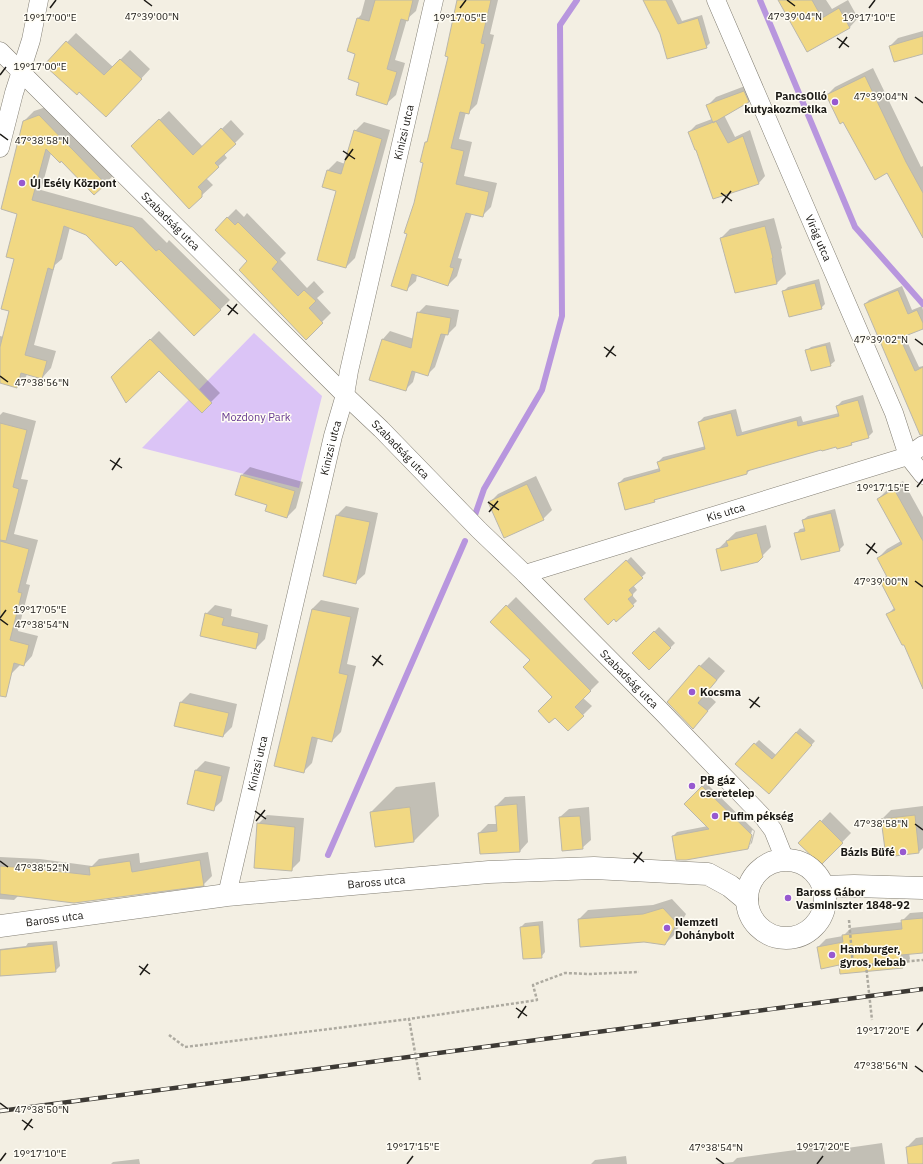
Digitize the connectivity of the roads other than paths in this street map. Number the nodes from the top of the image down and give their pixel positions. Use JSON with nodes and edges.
{"nodes":[{"id":1,"x":40,"y":0,"type":"edge"},
{"id":2,"x":434,"y":0,"type":"edge"},
{"id":3,"x":716,"y":0,"type":"edge"},
{"id":4,"x":0,"y":51,"type":"edge"},
{"id":5,"x":20,"y":72,"type":"junction"},
{"id":6,"x":0,"y":148,"type":"edge"},
{"id":7,"x":345,"y":395,"type":"junction"},
{"id":8,"x":923,"y":445,"type":"edge"},
{"id":9,"x":908,"y":456,"type":"junction"},
{"id":10,"x":923,"y":474,"type":"edge"},
{"id":11,"x":525,"y":574,"type":"junction"},
{"id":12,"x":785,"y":860,"type":"junction"},
{"id":13,"x":823,"y":887,"type":"junction"},
{"id":14,"x":921,"y":888,"type":"edge"},
{"id":15,"x":227,"y":895,"type":"junction"},
{"id":16,"x":747,"y":900,"type":"junction"},
{"id":17,"x":0,"y":926,"type":"edge"}],
"edges":[{"from":1,"to":5,"type":"street"},
{"from":2,"to":7,"type":"street","name":"Kinizsi utca"},
{"from":3,"to":9,"type":"street","name":"Virág utca"},
{"from":4,"to":5,"type":"street","name":"Szabadság utca"},
{"from":5,"to":6,"type":"street"},
{"from":5,"to":7,"type":"street","name":"Szabadság utca"},
{"from":7,"to":11,"type":"street","name":"Szabadság utca"},
{"from":7,"to":15,"type":"street","name":"Kinizsi utca"},
{"from":8,"to":9,"type":"street","name":"Kis utca"},
{"from":9,"to":10,"type":"street","name":"Virág utca"},
{"from":9,"to":11,"type":"street","name":"Kis utca"},
{"from":11,"to":12,"type":"street","name":"Szabadság utca"},
{"from":12,"to":13,"type":"street"},
{"from":12,"to":16,"type":"street"},
{"from":13,"to":14,"type":"street"},
{"from":13,"to":16,"type":"street"},
{"from":15,"to":16,"type":"street","name":"Baross utca"},
{"from":15,"to":17,"type":"street","name":"Baross utca"}]}
